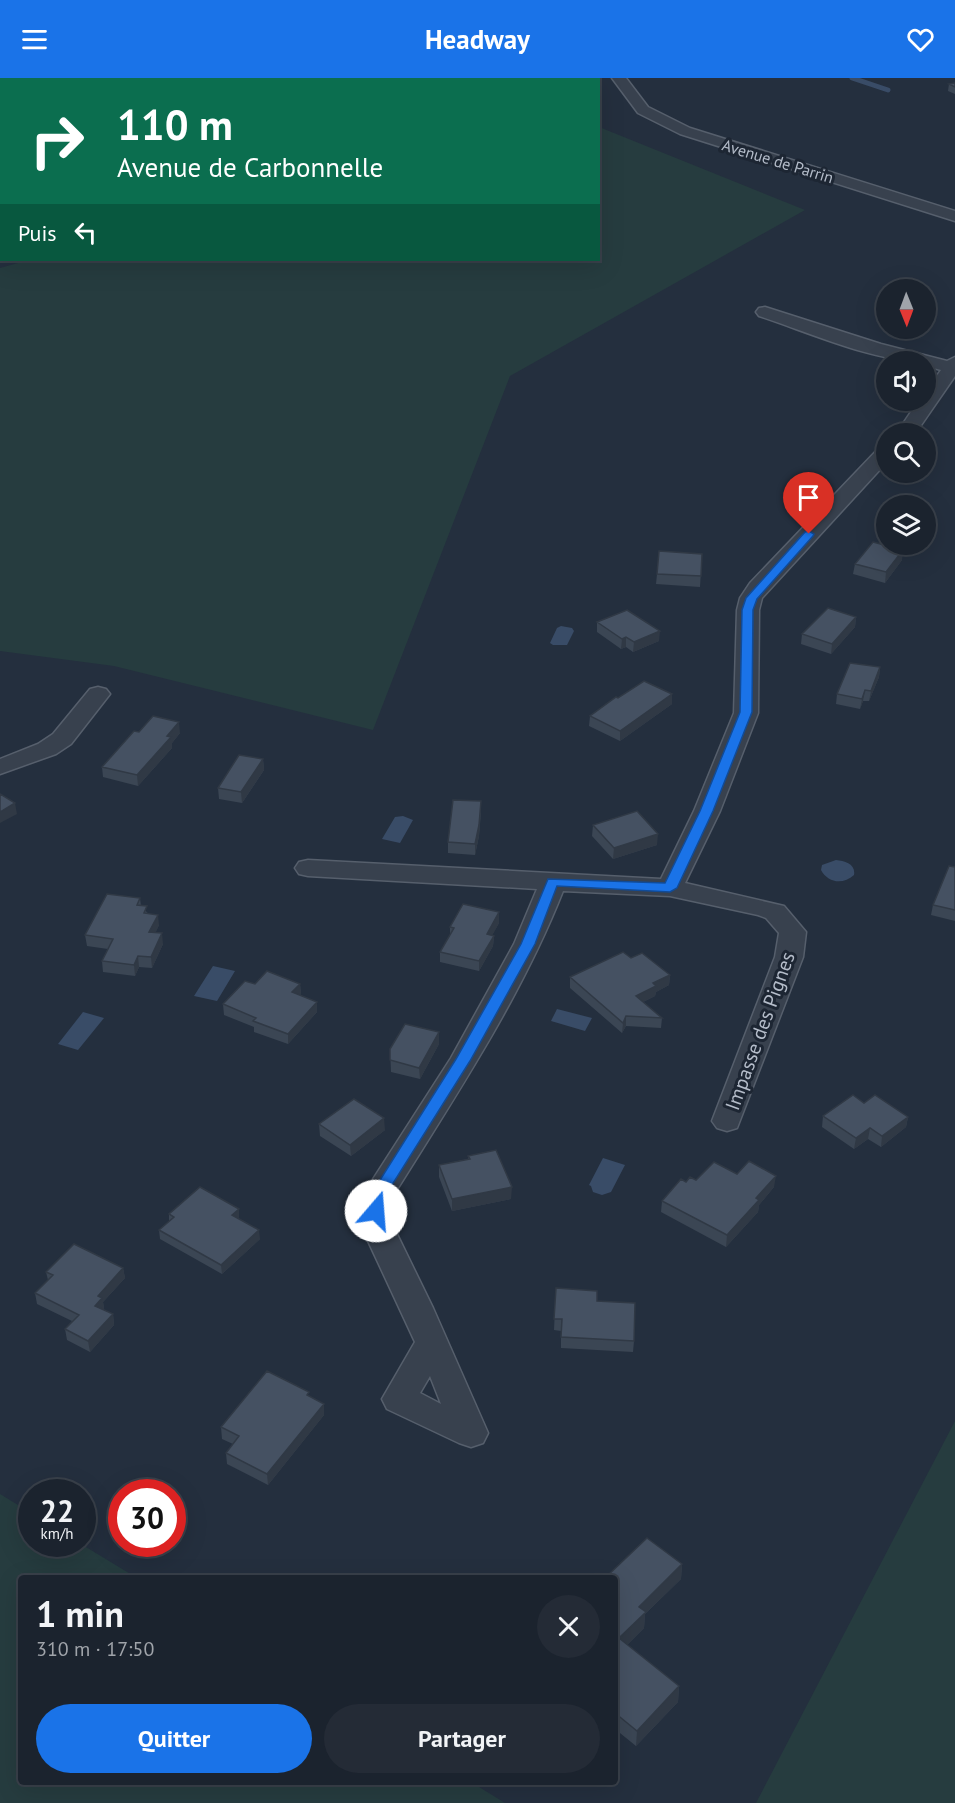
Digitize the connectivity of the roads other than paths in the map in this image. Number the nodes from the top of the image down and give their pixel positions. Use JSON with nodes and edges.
{"nodes":[{"id":1,"x":619,"y":78,"type":"edge"},
{"id":2,"x":955,"y":216,"type":"edge"},
{"id":3,"x":765,"y":312,"type":"dead end"},
{"id":4,"x":953,"y":365,"type":"edge"},
{"id":5,"x":913,"y":423,"type":"edge"},
{"id":6,"x":876,"y":463,"type":"edge"},
{"id":7,"x":98,"y":694,"type":"dead end"},
{"id":8,"x":0,"y":767,"type":"edge"},
{"id":9,"x":308,"y":868,"type":"dead end"},
{"id":10,"x":553,"y":882,"type":"junction"},
{"id":11,"x":670,"y":888,"type":"junction"},
{"id":12,"x":727,"y":1121,"type":"dead end"},
{"id":13,"x":432,"y":1342,"type":"dead end"}],
"edges":[{"from":1,"to":2,"type":"street","name":"Avenue de Parrin"},
{"from":3,"to":4,"type":"street"},
{"from":4,"to":5,"type":"street"},
{"from":6,"to":11,"type":"street"},
{"from":7,"to":8,"type":"street"},
{"from":9,"to":10,"type":"street"},
{"from":10,"to":11,"type":"street"},
{"from":10,"to":13,"type":"street"},
{"from":11,"to":12,"type":"street","name":"Impasse des Pignes"}]}
